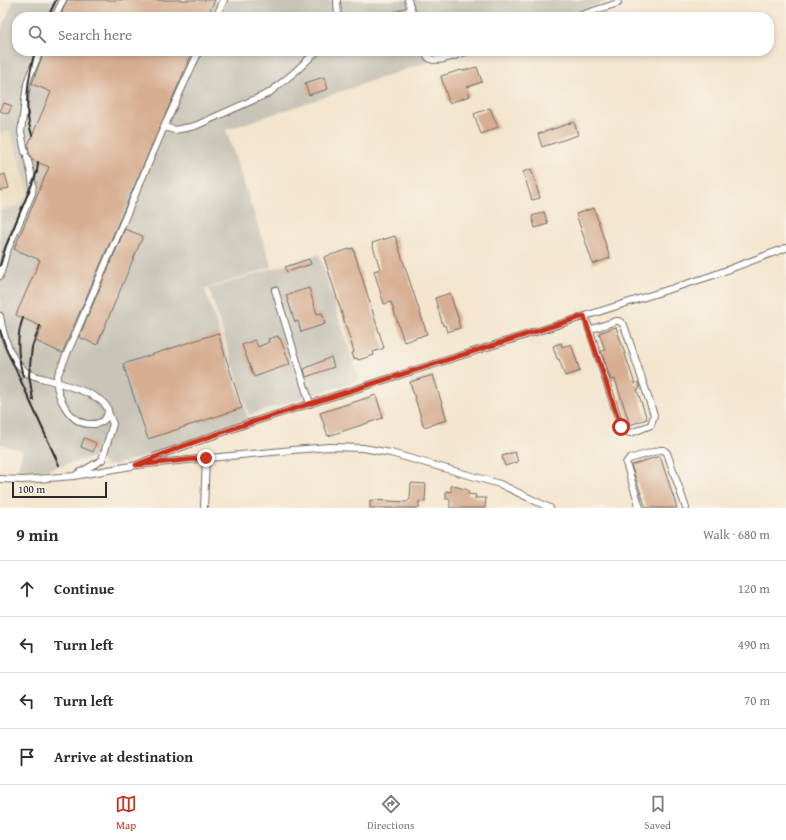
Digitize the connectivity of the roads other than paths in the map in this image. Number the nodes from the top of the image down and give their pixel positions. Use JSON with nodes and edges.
{"nodes":[{"id":1,"x":63,"y":0,"type":"edge"},
{"id":2,"x":224,"y":0,"type":"edge"},
{"id":3,"x":337,"y":0,"type":"edge"},
{"id":4,"x":408,"y":0,"type":"edge"},
{"id":5,"x":618,"y":3,"type":"dead end"},
{"id":6,"x":411,"y":10,"type":"joint"},
{"id":7,"x":57,"y":12,"type":"edge"},
{"id":8,"x":218,"y":12,"type":"edge"},
{"id":9,"x":338,"y":12,"type":"edge"},
{"id":10,"x":405,"y":12,"type":"edge"},
{"id":11,"x":590,"y":12,"type":"edge"},
{"id":12,"x":38,"y":56,"type":"edge"},
{"id":13,"x":197,"y":56,"type":"edge"},
{"id":14,"x":312,"y":56,"type":"edge"},
{"id":15,"x":428,"y":56,"type":"edge"},
{"id":16,"x":452,"y":56,"type":"edge"},
{"id":17,"x":164,"y":127,"type":"junction"},
{"id":18,"x":786,"y":248,"type":"edge"},
{"id":19,"x":0,"y":276,"type":"edge"},
{"id":20,"x":275,"y":290,"type":"dead end"},
{"id":21,"x":0,"y":316,"type":"edge"},
{"id":22,"x":584,"y":316,"type":"junction"},
{"id":23,"x":589,"y":330,"type":"junction"},
{"id":24,"x":56,"y":383,"type":"junction"},
{"id":25,"x":310,"y":404,"type":"junction"},
{"id":26,"x":107,"y":410,"type":"junction"},
{"id":27,"x":206,"y":458,"type":"junction"},
{"id":28,"x":136,"y":465,"type":"junction"},
{"id":29,"x":74,"y":476,"type":"junction"},
{"id":30,"x":0,"y":479,"type":"edge"},
{"id":31,"x":204,"y":508,"type":"edge"},
{"id":32,"x":550,"y":508,"type":"edge"},
{"id":33,"x":640,"y":508,"type":"edge"},
{"id":34,"x":686,"y":508,"type":"edge"}],
"edges":[{"from":1,"to":7,"type":"street"},
{"from":2,"to":8,"type":"street"},
{"from":3,"to":9,"type":"street"},
{"from":4,"to":6,"type":"street"},
{"from":5,"to":11,"type":"street"},
{"from":6,"to":10,"type":"street"},
{"from":12,"to":19,"type":"street"},
{"from":13,"to":17,"type":"street"},
{"from":14,"to":17,"type":"street"},
{"from":15,"to":16,"type":"street"},
{"from":17,"to":24,"type":"street"},
{"from":18,"to":22,"type":"street"},
{"from":20,"to":25,"type":"street"},
{"from":21,"to":24,"type":"street"},
{"from":22,"to":23,"type":"street"},
{"from":22,"to":25,"type":"street"},
{"from":23,"to":23,"type":"street"},
{"from":24,"to":26,"type":"street"},
{"from":24,"to":26,"type":"street"},
{"from":25,"to":28,"type":"street"},
{"from":26,"to":29,"type":"street"},
{"from":27,"to":28,"type":"street"},
{"from":27,"to":31,"type":"street"},
{"from":27,"to":32,"type":"street"},
{"from":28,"to":29,"type":"street"},
{"from":29,"to":30,"type":"street"},
{"from":33,"to":34,"type":"street"}]}
